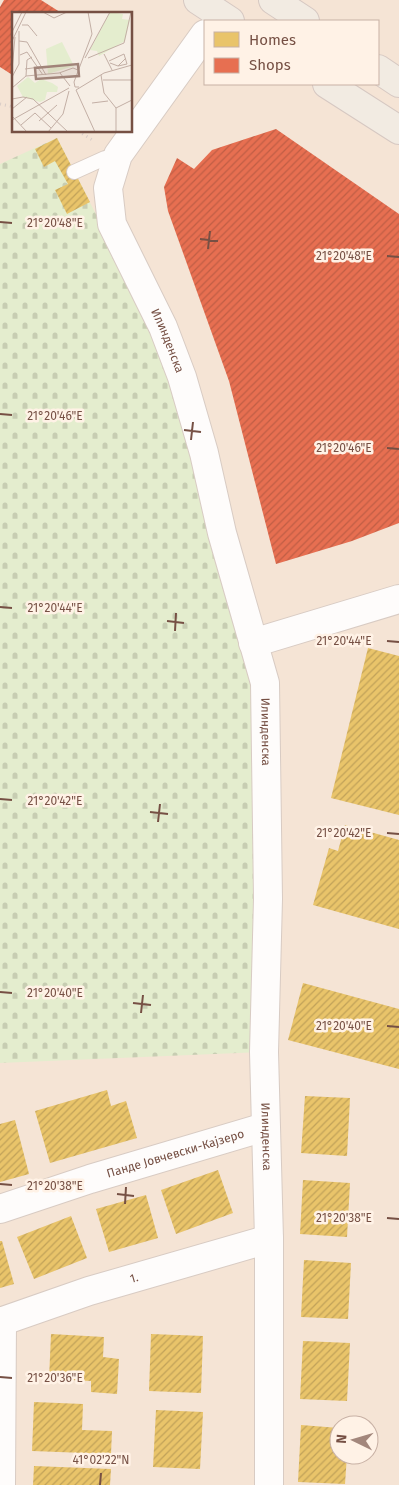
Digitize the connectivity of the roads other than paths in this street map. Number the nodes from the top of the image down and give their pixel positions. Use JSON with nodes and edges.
{"nodes":[{"id":1,"x":198,"y":0,"type":"edge"},
{"id":2,"x":273,"y":0,"type":"edge"},
{"id":3,"x":215,"y":20,"type":"edge"},
{"id":4,"x":303,"y":20,"type":"edge"},
{"id":5,"x":204,"y":40,"type":"edge"},
{"id":6,"x":379,"y":70,"type":"edge"},
{"id":7,"x":399,"y":83,"type":"edge"},
{"id":8,"x":329,"y":85,"type":"edge"},
{"id":9,"x":399,"y":130,"type":"edge"},
{"id":10,"x":118,"y":155,"type":"junction"},
{"id":11,"x":74,"y":172,"type":"dead end"},
{"id":12,"x":399,"y":599,"type":"edge"},
{"id":13,"x":253,"y":643,"type":"junction"},
{"id":14,"x":265,"y":1127,"type":"junction"},
{"id":15,"x":0,"y":1209,"type":"edge"},
{"id":16,"x":269,"y":1239,"type":"junction"},
{"id":17,"x":1,"y":1322,"type":"edge"},
{"id":18,"x":1,"y":1485,"type":"edge"},
{"id":19,"x":269,"y":1485,"type":"edge"}],
"edges":[{"from":1,"to":3,"type":"main road"},
{"from":2,"to":4,"type":"main road"},
{"from":5,"to":10,"type":"street","name":"Илинденска"},
{"from":6,"to":7,"type":"main road"},
{"from":8,"to":9,"type":"main road"},
{"from":10,"to":11,"type":"lane"},
{"from":10,"to":13,"type":"street","name":"Илинденска"},
{"from":12,"to":13,"type":"street"},
{"from":13,"to":14,"type":"street","name":"Илинденска"},
{"from":14,"to":15,"type":"street","name":"Панде Јовчевски-Кајзеро"},
{"from":14,"to":16,"type":"street","name":"Илинденска"},
{"from":16,"to":17,"type":"street","name":"1."},
{"from":16,"to":19,"type":"street","name":"Илинденска"},
{"from":17,"to":18,"type":"street"}]}
